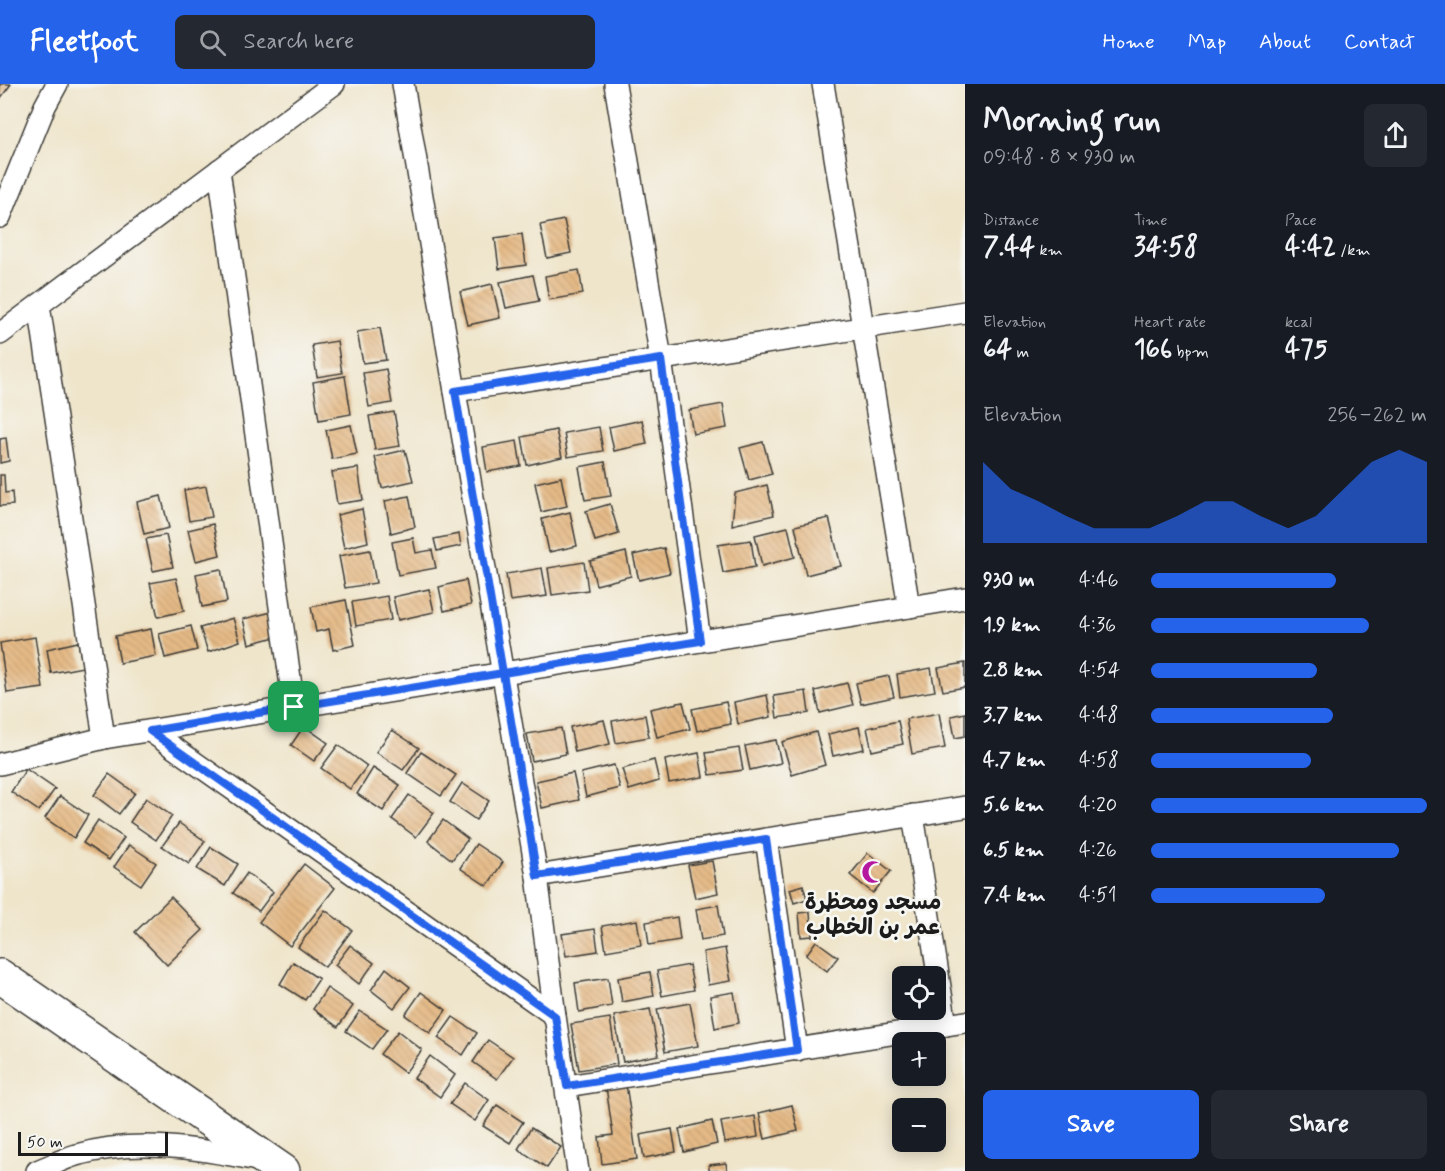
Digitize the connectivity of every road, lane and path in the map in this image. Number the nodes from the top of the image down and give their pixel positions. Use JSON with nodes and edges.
{"nodes":[{"id":1,"x":57,"y":84,"type":"edge"},
{"id":2,"x":334,"y":84,"type":"edge"},
{"id":3,"x":403,"y":84,"type":"edge"},
{"id":4,"x":615,"y":84,"type":"edge"},
{"id":5,"x":823,"y":84,"type":"edge"},
{"id":6,"x":219,"y":170,"type":"junction"},
{"id":7,"x":0,"y":217,"type":"edge"},
{"id":8,"x":39,"y":305,"type":"junction"},
{"id":9,"x":965,"y":312,"type":"edge"},
{"id":10,"x":863,"y":328,"type":"junction"},
{"id":11,"x":0,"y":333,"type":"edge"},
{"id":12,"x":661,"y":359,"type":"junction"},
{"id":13,"x":455,"y":391,"type":"junction"},
{"id":14,"x":965,"y":598,"type":"edge"},
{"id":15,"x":909,"y":607,"type":"junction"},
{"id":16,"x":700,"y":641,"type":"junction"},
{"id":17,"x":503,"y":673,"type":"junction"},
{"id":18,"x":294,"y":707,"type":"junction"},
{"id":19,"x":150,"y":731,"type":"junction"},
{"id":20,"x":104,"y":738,"type":"junction"},
{"id":21,"x":0,"y":764,"type":"edge"},
{"id":22,"x":965,"y":807,"type":"edge"},
{"id":23,"x":914,"y":815,"type":"junction"},
{"id":24,"x":766,"y":839,"type":"junction"},
{"id":25,"x":537,"y":876,"type":"junction"},
{"id":26,"x":0,"y":976,"type":"edge"},
{"id":27,"x":555,"y":1016,"type":"junction"},
{"id":28,"x":956,"y":1024,"type":"edge"},
{"id":29,"x":797,"y":1050,"type":"junction"},
{"id":30,"x":567,"y":1086,"type":"junction"},
{"id":31,"x":277,"y":1167,"type":"edge"},
{"id":32,"x":37,"y":1171,"type":"edge"},
{"id":33,"x":578,"y":1171,"type":"edge"}],
"edges":[{"from":1,"to":7,"type":"street"},
{"from":2,"to":6,"type":"street"},
{"from":3,"to":13,"type":"street"},
{"from":4,"to":12,"type":"street"},
{"from":5,"to":10,"type":"street"},
{"from":6,"to":8,"type":"street"},
{"from":6,"to":18,"type":"street"},
{"from":8,"to":11,"type":"street"},
{"from":8,"to":20,"type":"street"},
{"from":9,"to":10,"type":"street"},
{"from":10,"to":12,"type":"street"},
{"from":10,"to":15,"type":"street"},
{"from":12,"to":13,"type":"street"},
{"from":12,"to":16,"type":"street"},
{"from":13,"to":17,"type":"street"},
{"from":14,"to":15,"type":"street"},
{"from":15,"to":16,"type":"street"},
{"from":16,"to":17,"type":"street"},
{"from":17,"to":18,"type":"street"},
{"from":17,"to":25,"type":"street"},
{"from":18,"to":19,"type":"street"},
{"from":19,"to":20,"type":"street"},
{"from":19,"to":27,"type":"street"},
{"from":20,"to":21,"type":"street"},
{"from":22,"to":23,"type":"street"},
{"from":23,"to":24,"type":"street"},
{"from":23,"to":28,"type":"street"},
{"from":24,"to":25,"type":"street"},
{"from":24,"to":29,"type":"street"},
{"from":25,"to":27,"type":"street"},
{"from":26,"to":31,"type":"main road"},
{"from":27,"to":30,"type":"street"},
{"from":28,"to":29,"type":"street"},
{"from":29,"to":30,"type":"street"},
{"from":30,"to":33,"type":"street"},
{"from":31,"to":32,"type":"street"}]}
